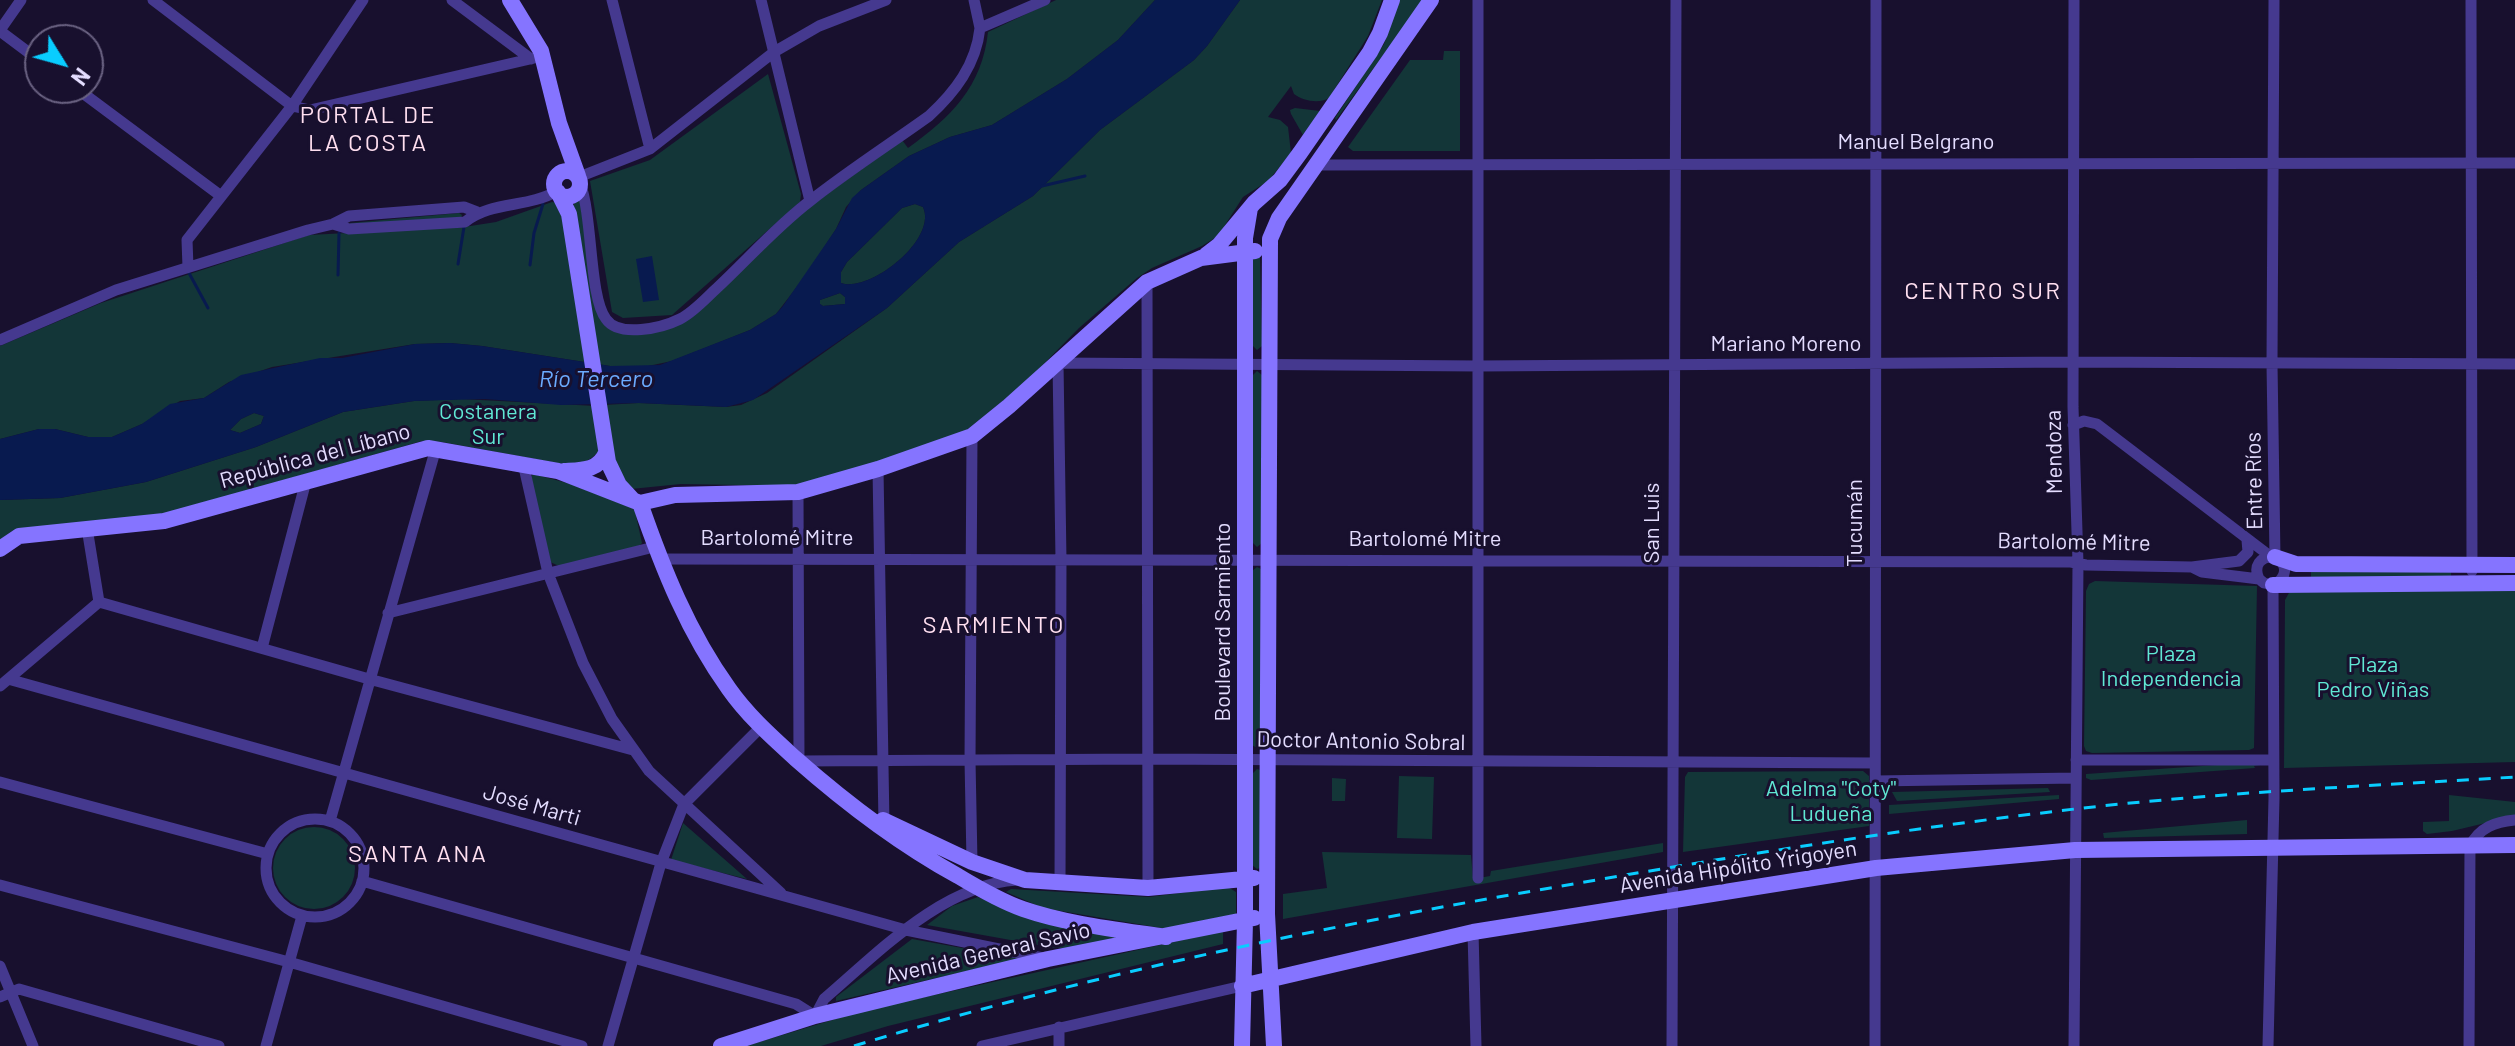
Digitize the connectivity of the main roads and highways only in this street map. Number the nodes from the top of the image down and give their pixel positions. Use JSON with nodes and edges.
{"nodes":[{"id":1,"x":510,"y":0,"type":"edge"},
{"id":2,"x":1392,"y":0,"type":"edge"},
{"id":3,"x":1431,"y":0,"type":"edge"},
{"id":4,"x":1325,"y":119,"type":"junction"},
{"id":5,"x":559,"y":123,"type":"junction"},
{"id":6,"x":1341,"y":130,"type":"junction"},
{"id":7,"x":579,"y":182,"type":"junction"},
{"id":8,"x":557,"y":187,"type":"junction"},
{"id":9,"x":1253,"y":204,"type":"junction"},
{"id":10,"x":569,"y":214,"type":"junction"},
{"id":11,"x":1274,"y":228,"type":"junction"},
{"id":12,"x":1246,"y":251,"type":"junction"},
{"id":13,"x":1269,"y":251,"type":"junction"},
{"id":14,"x":1201,"y":258,"type":"junction"},
{"id":15,"x":606,"y":448,"type":"junction"},
{"id":16,"x":558,"y":471,"type":"junction"},
{"id":17,"x":640,"y":503,"type":"junction"},
{"id":18,"x":0,"y":549,"type":"edge"},
{"id":19,"x":2273,"y":556,"type":"road end"},
{"id":20,"x":2515,"y":565,"type":"edge"},
{"id":21,"x":2266,"y":582,"type":"road end"},
{"id":22,"x":2515,"y":583,"type":"edge"},
{"id":23,"x":884,"y":826,"type":"junction"},
{"id":24,"x":2515,"y":845,"type":"edge"},
{"id":25,"x":1244,"y":878,"type":"junction"},
{"id":26,"x":1267,"y":878,"type":"junction"},
{"id":27,"x":1267,"y":914,"type":"junction"},
{"id":28,"x":1245,"y":921,"type":"junction"},
{"id":29,"x":1166,"y":937,"type":"junction"},
{"id":30,"x":1271,"y":978,"type":"junction"},
{"id":31,"x":1242,"y":986,"type":"junction"},
{"id":32,"x":721,"y":1046,"type":"edge"},
{"id":33,"x":1242,"y":1046,"type":"edge"},
{"id":34,"x":1274,"y":1046,"type":"edge"}],
"edges":[{"from":1,"to":5,"type":"main road"},
{"from":2,"to":4,"type":"main road"},
{"from":3,"to":6,"type":"main road"},
{"from":4,"to":6,"type":"main road"},
{"from":4,"to":9,"type":"main road"},
{"from":5,"to":7,"type":"main road"},
{"from":5,"to":8,"type":"main road"},
{"from":6,"to":11,"type":"main road"},
{"from":7,"to":8,"type":"main road"},
{"from":7,"to":8,"type":"main road"},
{"from":7,"to":10,"type":"main road"},
{"from":8,"to":10,"type":"main road"},
{"from":9,"to":11,"type":"main road"},
{"from":9,"to":12,"type":"main road","name":"Boulevard Sarmiento"},
{"from":9,"to":14,"type":"main road"},
{"from":10,"to":15,"type":"main road"},
{"from":11,"to":13,"type":"main road","name":"Boulevard Sarmiento"},
{"from":12,"to":13,"type":"main road"},
{"from":12,"to":14,"type":"main road"},
{"from":12,"to":25,"type":"main road","name":"Boulevard Sarmiento"},
{"from":13,"to":26,"type":"main road","name":"Boulevard Sarmiento"},
{"from":14,"to":17,"type":"main road"},
{"from":15,"to":16,"type":"main road"},
{"from":15,"to":17,"type":"main road"},
{"from":16,"to":17,"type":"main road","name":"República del Líbano"},
{"from":16,"to":18,"type":"main road","name":"República del Líbano"},
{"from":17,"to":23,"type":"main road"},
{"from":19,"to":20,"type":"main road"},
{"from":21,"to":22,"type":"main road","name":"Bartolomé Mitre"},
{"from":23,"to":25,"type":"main road"},
{"from":23,"to":29,"type":"main road"},
{"from":24,"to":30,"type":"main road","name":"Avenida Hipólito Yrigoyen"},
{"from":25,"to":26,"type":"main road"},
{"from":25,"to":28,"type":"main road","name":"Boulevard Sarmiento"},
{"from":26,"to":27,"type":"main road","name":"Boulevard Sarmiento"},
{"from":27,"to":28,"type":"main road","name":"Avenida General Savio"},
{"from":27,"to":30,"type":"main road","name":"Boulevard Sarmiento"},
{"from":28,"to":29,"type":"main road","name":"Avenida General Savio"},
{"from":28,"to":31,"type":"main road","name":"Boulevard Sarmiento"},
{"from":29,"to":32,"type":"main road","name":"Avenida General Savio"},
{"from":30,"to":31,"type":"main road","name":"Avenida Hipólito Yrigoyen"},
{"from":30,"to":34,"type":"main road","name":"Boulevard Sarmiento"},
{"from":31,"to":33,"type":"main road","name":"Boulevard Sarmiento"}]}
